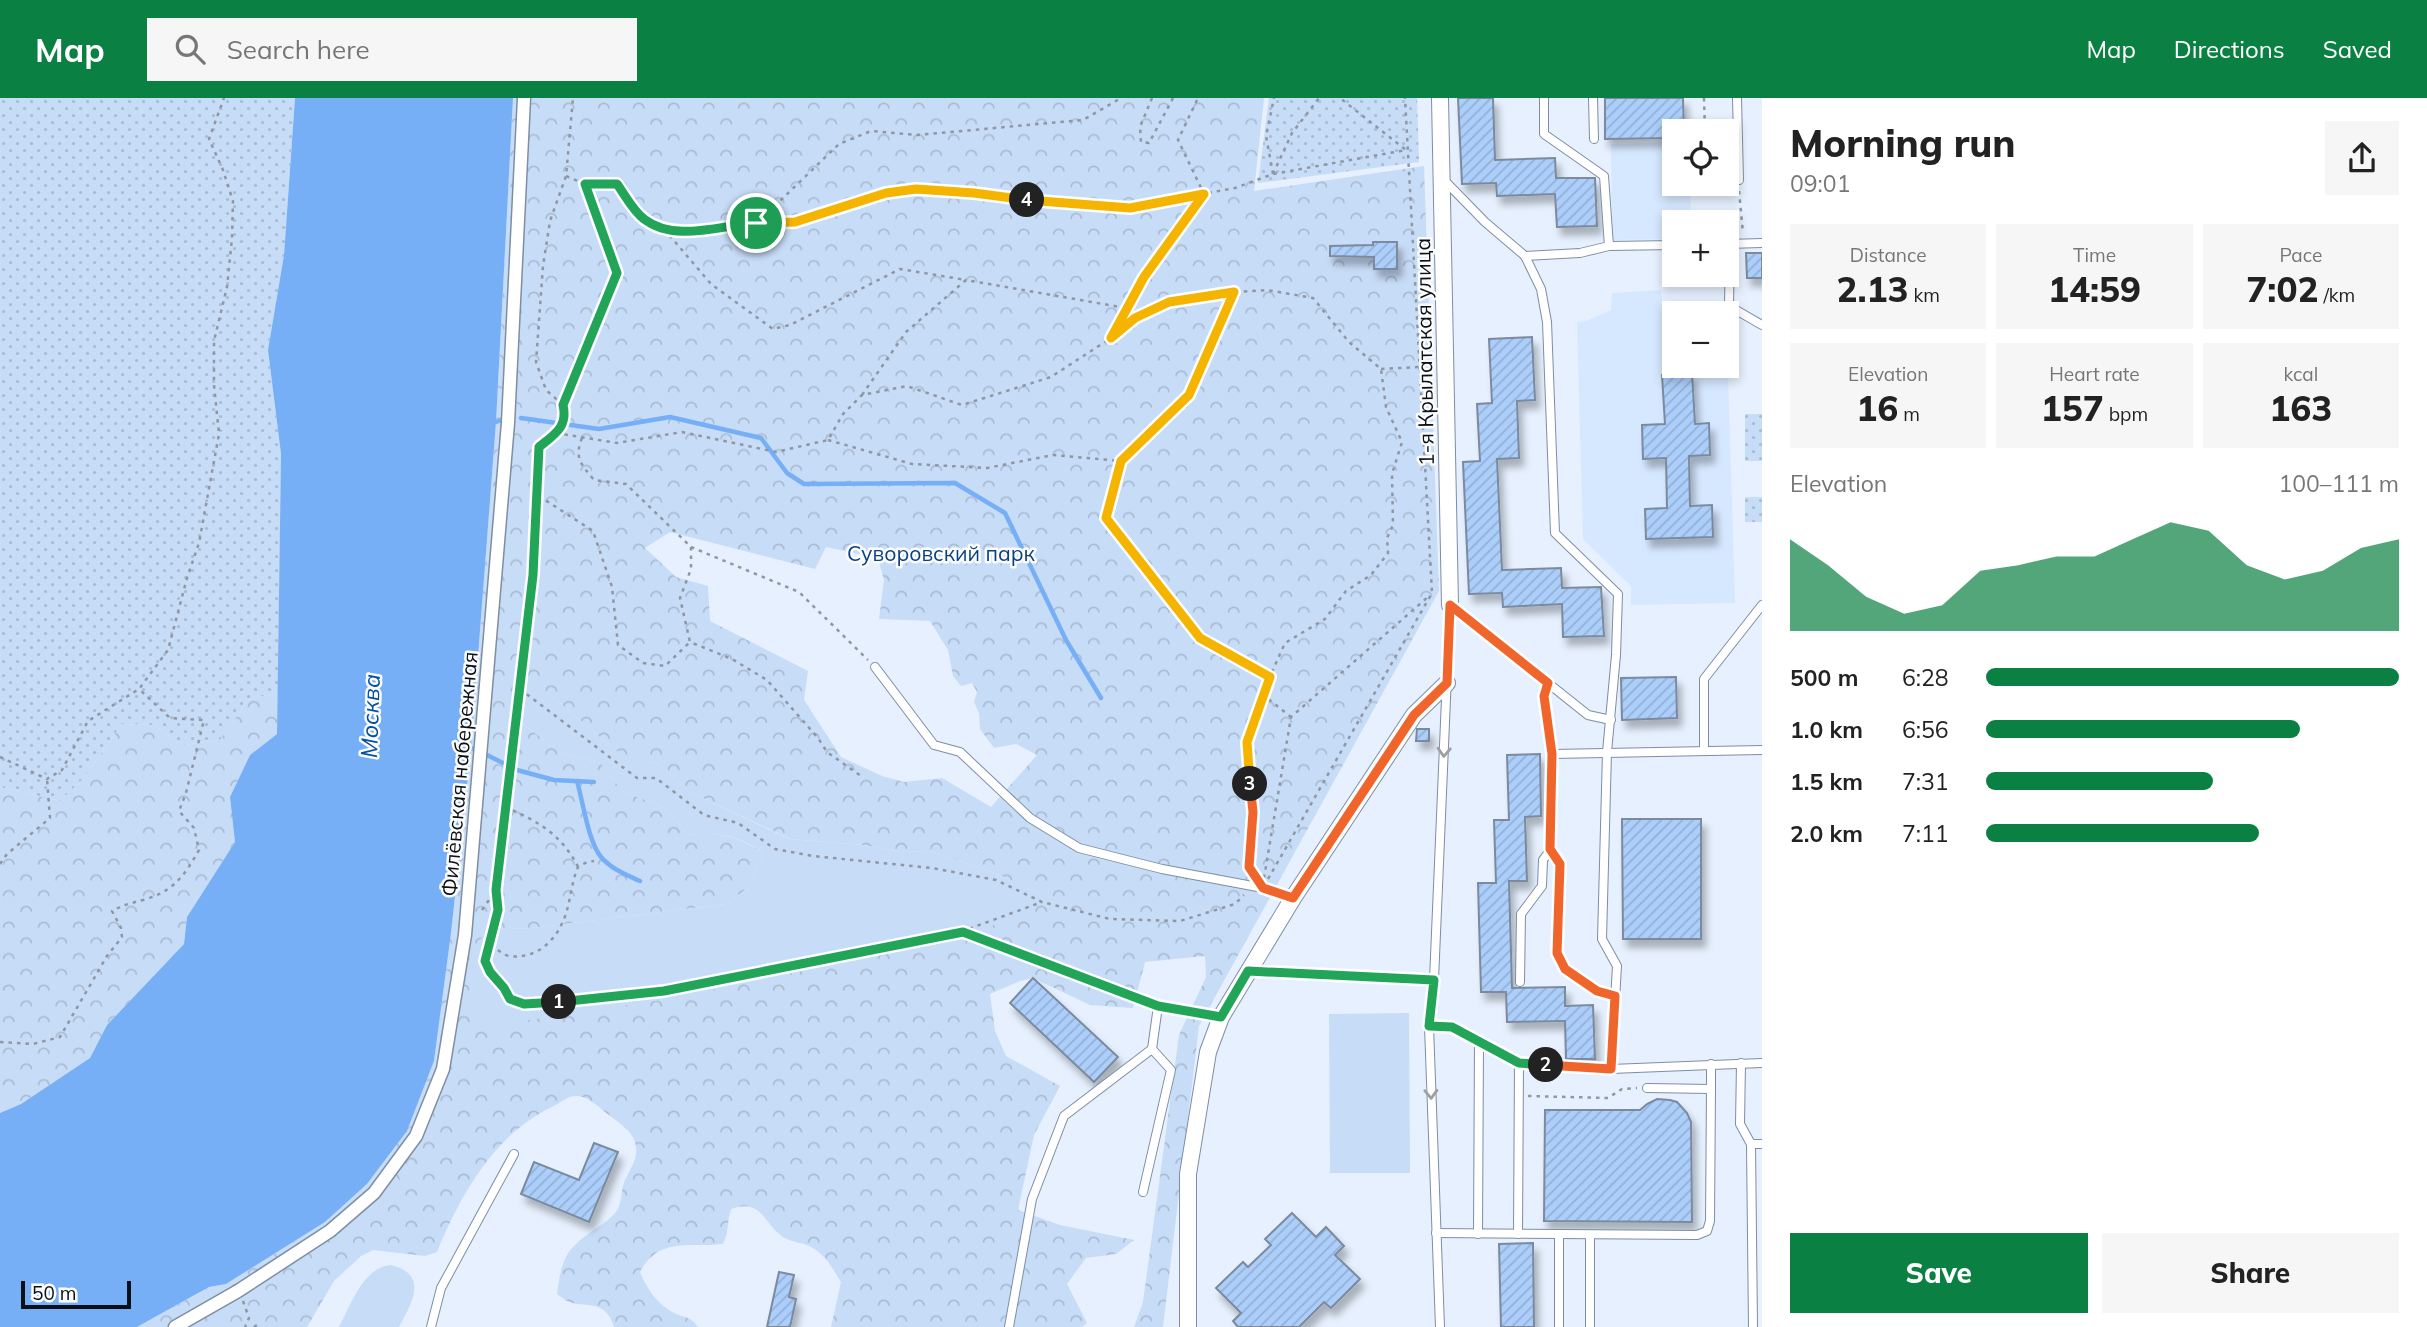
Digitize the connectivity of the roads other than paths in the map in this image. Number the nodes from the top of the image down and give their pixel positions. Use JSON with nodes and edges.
{"nodes":[{"id":1,"x":524,"y":98,"type":"edge"},
{"id":2,"x":1440,"y":98,"type":"edge"},
{"id":3,"x":1544,"y":98,"type":"edge"},
{"id":4,"x":1593,"y":98,"type":"edge"},
{"id":5,"x":1737,"y":98,"type":"edge"},
{"id":6,"x":1737,"y":119,"type":"edge"},
{"id":7,"x":1594,"y":139,"type":"dead end"},
{"id":8,"x":1442,"y":177,"type":"junction"},
{"id":9,"x":1762,"y":243,"type":"edge"},
{"id":10,"x":1739,"y":244,"type":"edge"},
{"id":11,"x":1662,"y":245,"type":"edge"},
{"id":12,"x":1609,"y":246,"type":"junction"},
{"id":13,"x":1525,"y":256,"type":"junction"},
{"id":14,"x":1729,"y":287,"type":"edge"},
{"id":15,"x":1762,"y":326,"type":"edge"},
{"id":16,"x":1450,"y":605,"type":"junction"},
{"id":17,"x":1762,"y":605,"type":"edge"},
{"id":18,"x":875,"y":667,"type":"road end"},
{"id":19,"x":1447,"y":683,"type":"junction"},
{"id":20,"x":1548,"y":683,"type":"junction"},
{"id":21,"x":1611,"y":720,"type":"junction"},
{"id":22,"x":1762,"y":750,"type":"edge"},
{"id":23,"x":1704,"y":751,"type":"junction"},
{"id":24,"x":1607,"y":752,"type":"junction"},
{"id":25,"x":1552,"y":754,"type":"junction"},
{"id":26,"x":1550,"y":849,"type":"junction"},
{"id":27,"x":1293,"y":898,"type":"junction"},
{"id":28,"x":1520,"y":982,"type":"dead end"},
{"id":29,"x":1615,"y":996,"type":"junction"},
{"id":30,"x":1221,"y":1017,"type":"junction"},
{"id":31,"x":1429,"y":1026,"type":"junction"},
{"id":32,"x":1479,"y":1041,"type":"junction"},
{"id":33,"x":1152,"y":1049,"type":"junction"},
{"id":34,"x":1519,"y":1063,"type":"junction"},
{"id":35,"x":1741,"y":1063,"type":"junction"},
{"id":36,"x":1762,"y":1063,"type":"edge"},
{"id":37,"x":1711,"y":1064,"type":"junction"},
{"id":38,"x":1611,"y":1069,"type":"junction"},
{"id":39,"x":1647,"y":1088,"type":"road end"},
{"id":40,"x":1711,"y":1089,"type":"junction"},
{"id":41,"x":1751,"y":1144,"type":"junction"},
{"id":42,"x":1762,"y":1144,"type":"edge"},
{"id":43,"x":514,"y":1154,"type":"dead end"},
{"id":44,"x":1143,"y":1192,"type":"dead end"},
{"id":45,"x":1436,"y":1233,"type":"junction"},
{"id":46,"x":1478,"y":1234,"type":"junction"},
{"id":47,"x":1518,"y":1234,"type":"junction"},
{"id":48,"x":1559,"y":1234,"type":"junction"},
{"id":49,"x":1590,"y":1235,"type":"junction"},
{"id":50,"x":175,"y":1327,"type":"edge"},
{"id":51,"x":431,"y":1327,"type":"edge"},
{"id":52,"x":1009,"y":1327,"type":"edge"},
{"id":53,"x":1188,"y":1327,"type":"edge"},
{"id":54,"x":1440,"y":1327,"type":"edge"},
{"id":55,"x":1559,"y":1327,"type":"edge"},
{"id":56,"x":1590,"y":1327,"type":"edge"},
{"id":57,"x":1753,"y":1327,"type":"edge"}],
"edges":[{"from":1,"to":50,"type":"street","name":"Филёвская набережная"},
{"from":2,"to":8,"type":"street","name":"1-я Крылатская улица"},
{"from":3,"to":12,"type":"lane"},
{"from":4,"to":7,"type":"lane"},
{"from":5,"to":6,"type":"lane"},
{"from":8,"to":13,"type":"lane"},
{"from":8,"to":16,"type":"street","name":"1-я Крылатская улица"},
{"from":9,"to":10,"type":"lane"},
{"from":11,"to":12,"type":"lane"},
{"from":12,"to":13,"type":"lane"},
{"from":13,"to":21,"type":"lane"},
{"from":14,"to":15,"type":"lane"},
{"from":16,"to":19,"type":"lane"},
{"from":16,"to":20,"type":"lane"},
{"from":17,"to":23,"type":"lane"},
{"from":18,"to":27,"type":"lane"},
{"from":19,"to":27,"type":"street"},
{"from":19,"to":31,"type":"lane","one_way":true},
{"from":20,"to":21,"type":"lane"},
{"from":20,"to":25,"type":"lane"},
{"from":21,"to":24,"type":"lane"},
{"from":22,"to":23,"type":"lane"},
{"from":23,"to":24,"type":"lane"},
{"from":24,"to":25,"type":"lane"},
{"from":24,"to":29,"type":"lane"},
{"from":25,"to":26,"type":"lane"},
{"from":26,"to":28,"type":"lane"},
{"from":26,"to":29,"type":"lane"},
{"from":27,"to":30,"type":"street"},
{"from":29,"to":38,"type":"lane"},
{"from":30,"to":33,"type":"lane"},
{"from":30,"to":53,"type":"street"},
{"from":31,"to":32,"type":"lane"},
{"from":31,"to":45,"type":"lane","one_way":true},
{"from":32,"to":34,"type":"lane"},
{"from":32,"to":46,"type":"lane"},
{"from":33,"to":44,"type":"lane"},
{"from":33,"to":52,"type":"lane"},
{"from":34,"to":38,"type":"lane"},
{"from":34,"to":47,"type":"lane"},
{"from":35,"to":36,"type":"lane"},
{"from":35,"to":37,"type":"lane"},
{"from":35,"to":41,"type":"lane"},
{"from":37,"to":38,"type":"lane"},
{"from":37,"to":40,"type":"lane"},
{"from":39,"to":40,"type":"lane"},
{"from":40,"to":49,"type":"lane"},
{"from":41,"to":42,"type":"lane"},
{"from":41,"to":57,"type":"lane"},
{"from":43,"to":51,"type":"lane"},
{"from":45,"to":46,"type":"lane"},
{"from":45,"to":54,"type":"lane"},
{"from":46,"to":47,"type":"lane"},
{"from":47,"to":48,"type":"lane"},
{"from":48,"to":49,"type":"lane"},
{"from":48,"to":55,"type":"lane"},
{"from":49,"to":56,"type":"lane"}]}
